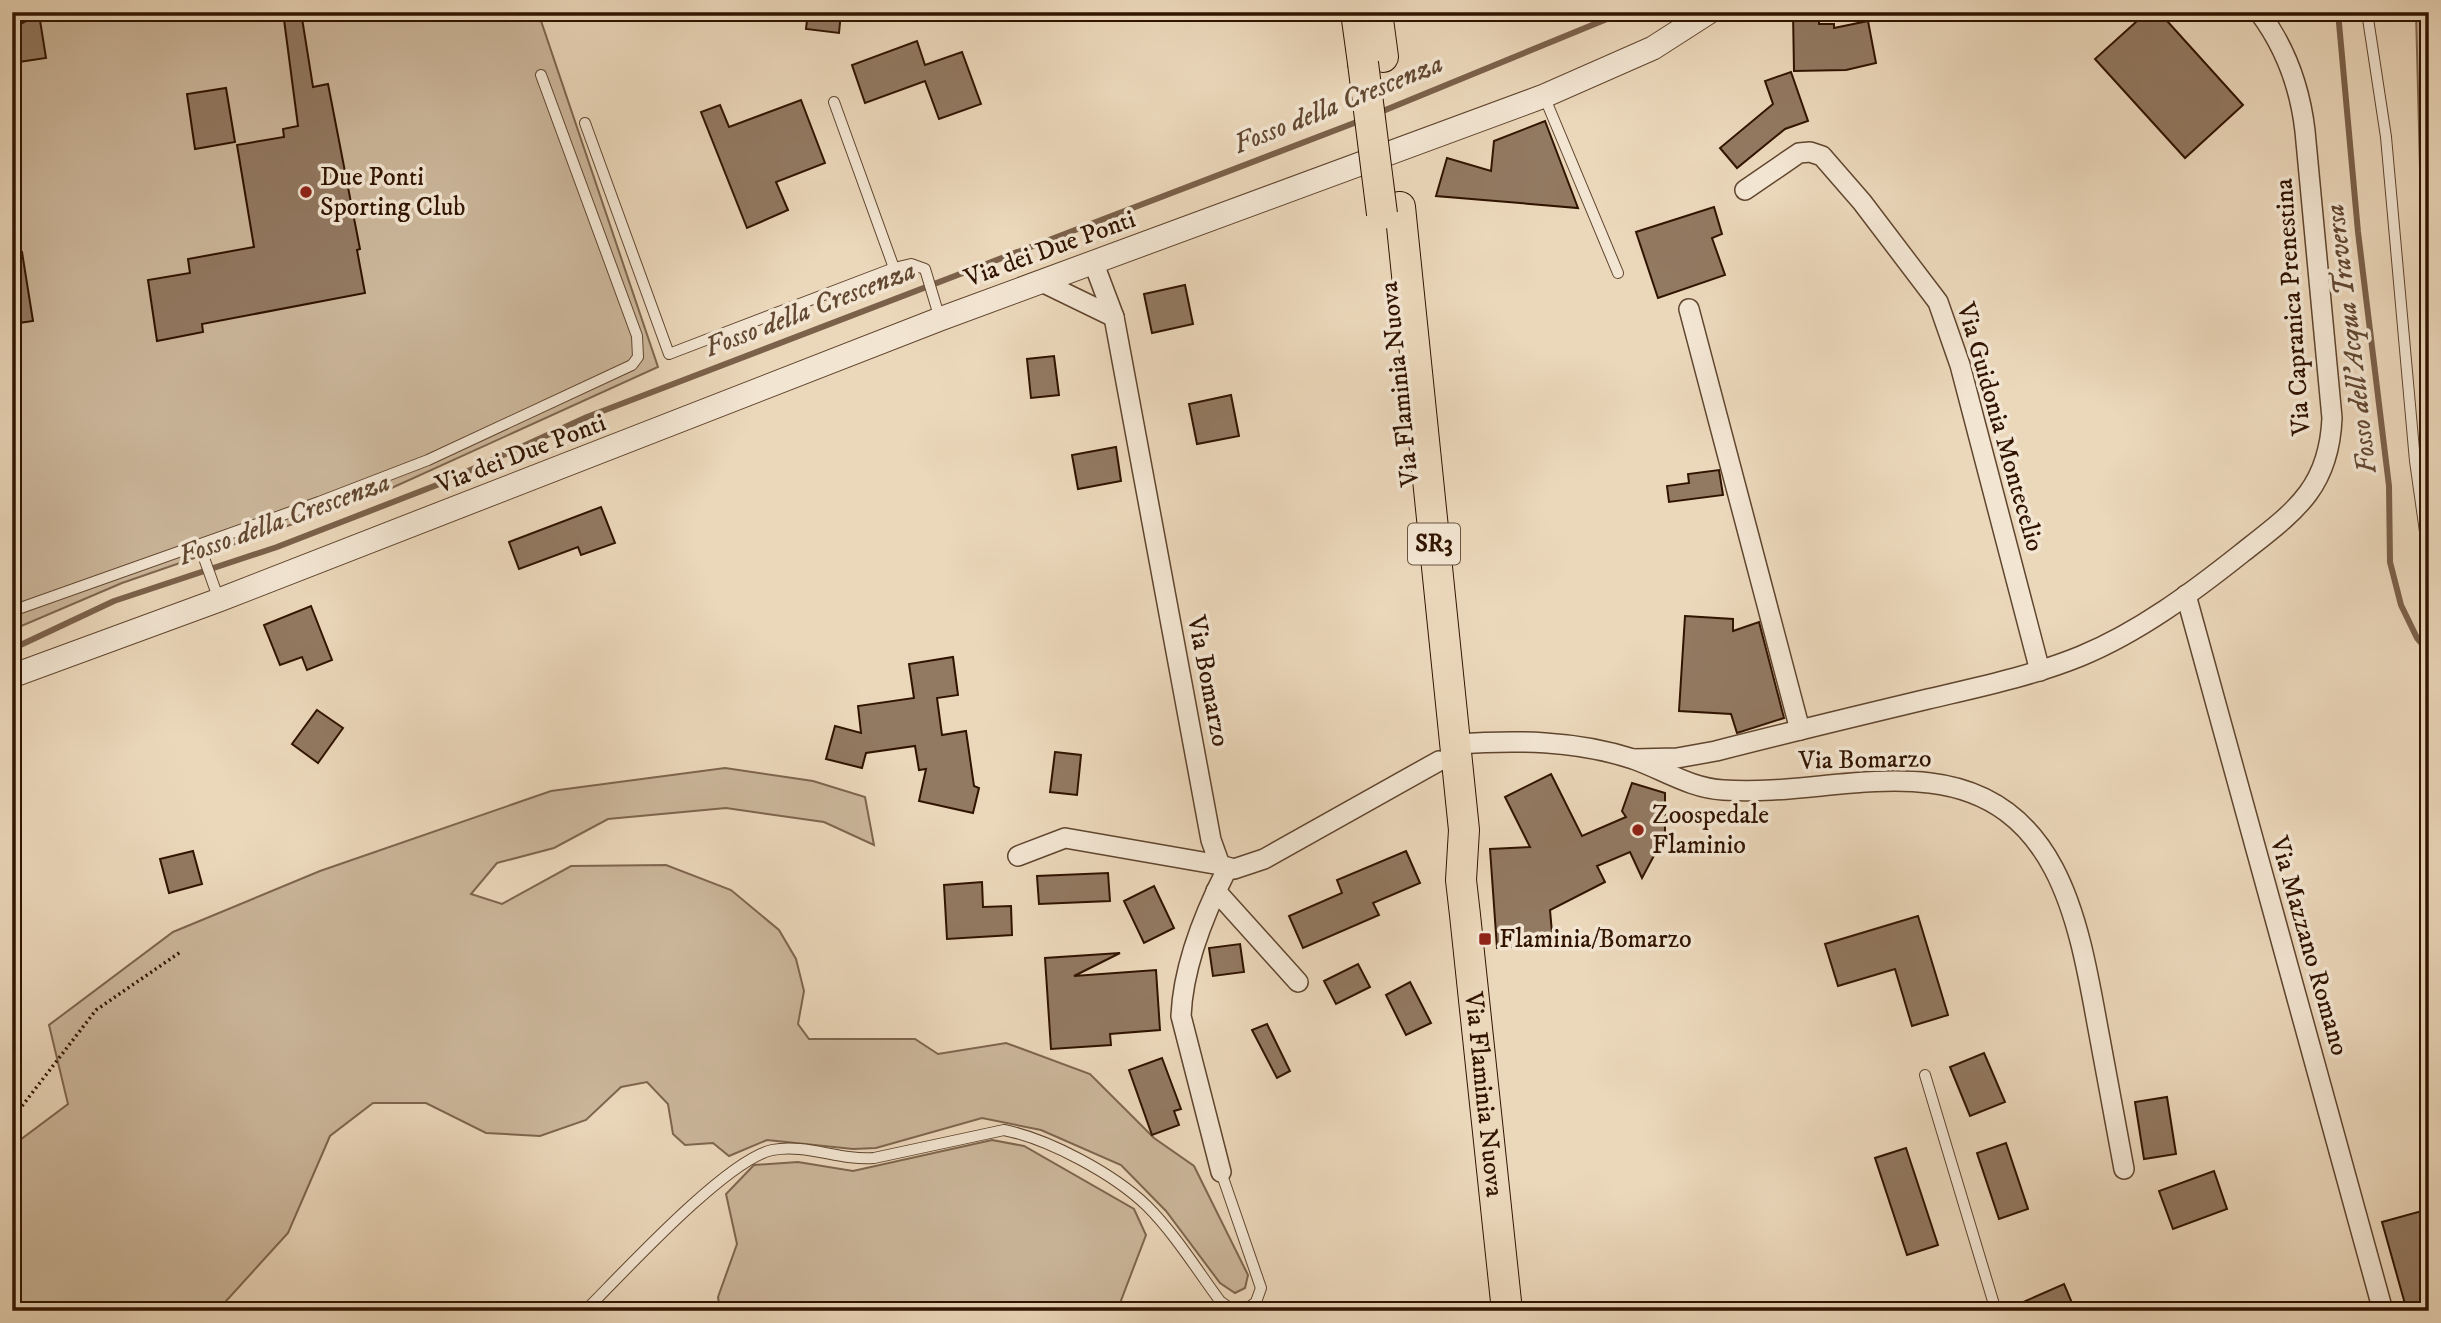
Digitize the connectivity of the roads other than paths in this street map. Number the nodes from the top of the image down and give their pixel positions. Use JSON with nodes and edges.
{"nodes":[{"id":1,"x":22,"y":12,"type":"edge"},
{"id":2,"x":1356,"y":12,"type":"edge"},
{"id":3,"x":1377,"y":12,"type":"edge"},
{"id":4,"x":1709,"y":12,"type":"edge"},
{"id":5,"x":2259,"y":12,"type":"edge"},
{"id":6,"x":2367,"y":12,"type":"edge"},
{"id":7,"x":12,"y":18,"type":"edge"},
{"id":8,"x":1373,"y":60,"type":"junction"},
{"id":9,"x":541,"y":75,"type":"dead end"},
{"id":10,"x":1544,"y":96,"type":"junction"},
{"id":11,"x":834,"y":102,"type":"dead end"},
{"id":12,"x":586,"y":123,"type":"dead end"},
{"id":13,"x":1745,"y":190,"type":"dead end"},
{"id":14,"x":1094,"y":264,"type":"junction"},
{"id":15,"x":894,"y":268,"type":"junction"},
{"id":16,"x":1619,"y":273,"type":"dead end"},
{"id":17,"x":1044,"y":283,"type":"junction"},
{"id":18,"x":1689,"y":309,"type":"dead end"},
{"id":19,"x":938,"y":310,"type":"junction"},
{"id":20,"x":1114,"y":317,"type":"junction"},
{"id":21,"x":200,"y":547,"type":"junction"},
{"id":22,"x":2429,"y":560,"type":"edge"},
{"id":23,"x":216,"y":593,"type":"junction"},
{"id":24,"x":2186,"y":595,"type":"junction"},
{"id":25,"x":12,"y":611,"type":"edge"},
{"id":26,"x":2040,"y":671,"type":"junction"},
{"id":27,"x":12,"y":676,"type":"edge"},
{"id":28,"x":1800,"y":730,"type":"junction"},
{"id":29,"x":1447,"y":753,"type":"junction"},
{"id":30,"x":1634,"y":759,"type":"junction"},
{"id":31,"x":1018,"y":856,"type":"dead end"},
{"id":32,"x":1223,"y":867,"type":"junction"},
{"id":33,"x":1216,"y":891,"type":"junction"},
{"id":34,"x":1298,"y":982,"type":"dead end"},
{"id":35,"x":1925,"y":1075,"type":"dead end"},
{"id":36,"x":2124,"y":1169,"type":"dead end"},
{"id":37,"x":1221,"y":1172,"type":"joint"},
{"id":38,"x":585,"y":1311,"type":"edge"},
{"id":39,"x":1507,"y":1311,"type":"edge"},
{"id":40,"x":1996,"y":1311,"type":"edge"},
{"id":41,"x":2383,"y":1311,"type":"edge"}],
"edges":[{"from":1,"to":7,"type":"lane"},
{"from":2,"to":8,"type":"main road","name":"Via Flaminia Nuova","number":"SR3"},
{"from":3,"to":8,"type":"main road","name":"Via Flaminia Nuova","number":"SR3"},
{"from":4,"to":10,"type":"street","name":"Via dei Due Ponti"},
{"from":5,"to":24,"type":"street","name":"Via Capranica Prenestina"},
{"from":6,"to":22,"type":"lane"},
{"from":8,"to":29,"type":"main road","name":"Via Flaminia Nuova","number":"SR3","bridge":true},
{"from":9,"to":21,"type":"lane"},
{"from":10,"to":14,"type":"street","name":"Via dei Due Ponti"},
{"from":10,"to":16,"type":"lane"},
{"from":11,"to":15,"type":"lane"},
{"from":12,"to":15,"type":"lane"},
{"from":13,"to":26,"type":"street","name":"Via Guidonia Montecelio"},
{"from":14,"to":17,"type":"street","name":"Via dei Due Ponti"},
{"from":14,"to":20,"type":"street","name":"Via Bomarzo"},
{"from":15,"to":19,"type":"lane"},
{"from":17,"to":19,"type":"street","name":"Via dei Due Ponti"},
{"from":17,"to":20,"type":"street"},
{"from":18,"to":28,"type":"street"},
{"from":19,"to":23,"type":"street","name":"Via dei Due Ponti"},
{"from":20,"to":32,"type":"street","name":"Via Bomarzo"},
{"from":21,"to":23,"type":"lane"},
{"from":21,"to":25,"type":"lane"},
{"from":23,"to":27,"type":"street","name":"Via dei Due Ponti"},
{"from":24,"to":26,"type":"street","name":"Via Capranica Prenestina"},
{"from":24,"to":41,"type":"street","name":"Via Mazzano Romano"},
{"from":26,"to":28,"type":"street","name":"Via Capranica Prenestina"},
{"from":28,"to":30,"type":"street","name":"Via Bomarzo"},
{"from":29,"to":30,"type":"street","name":"Via Bomarzo"},
{"from":29,"to":32,"type":"street","name":"Via Bomarzo"},
{"from":29,"to":39,"type":"main road","name":"Via Flaminia Nuova","number":"SR3"},
{"from":30,"to":36,"type":"street","name":"Via Bomarzo"},
{"from":31,"to":32,"type":"street"},
{"from":32,"to":33,"type":"street"},
{"from":33,"to":34,"type":"street"},
{"from":33,"to":37,"type":"street"},
{"from":35,"to":40,"type":"lane"},
{"from":37,"to":38,"type":"lane"}]}
